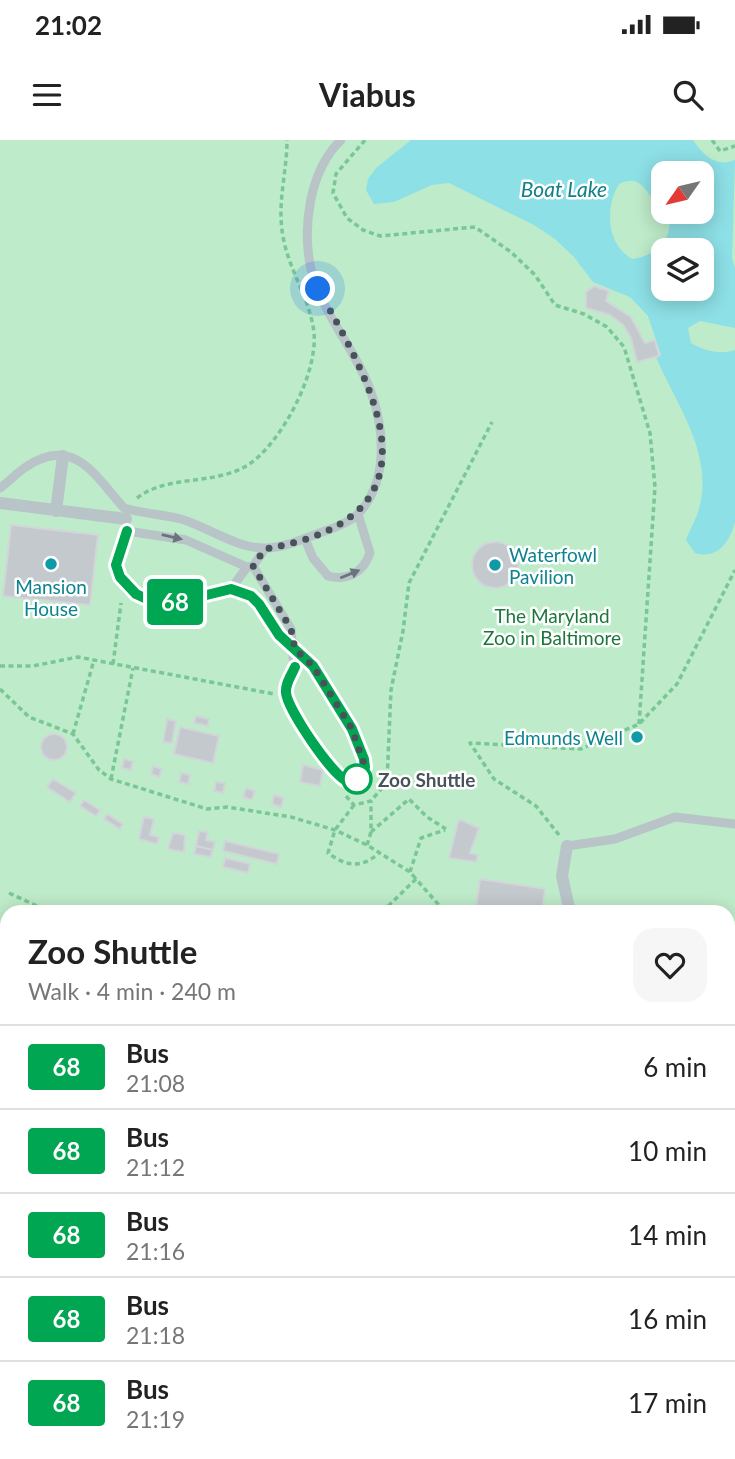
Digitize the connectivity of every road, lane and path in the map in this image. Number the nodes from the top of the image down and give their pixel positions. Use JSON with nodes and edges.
{"nodes":[{"id":1,"x":287,"y":140,"type":"edge"},
{"id":2,"x":341,"y":140,"type":"edge"},
{"id":3,"x":365,"y":140,"type":"edge"},
{"id":4,"x":712,"y":140,"type":"edge"},
{"id":5,"x":735,"y":146,"type":"edge"},
{"id":6,"x":492,"y":422,"type":"dead end"},
{"id":7,"x":63,"y":456,"type":"junction"},
{"id":8,"x":0,"y":488,"type":"edge"},
{"id":9,"x":0,"y":503,"type":"edge"},
{"id":10,"x":56,"y":511,"type":"junction"},
{"id":11,"x":358,"y":514,"type":"junction"},
{"id":12,"x":126,"y":519,"type":"junction"},
{"id":13,"x":305,"y":539,"type":"junction"},
{"id":14,"x":265,"y":549,"type":"junction"},
{"id":15,"x":250,"y":566,"type":"junction"},
{"id":16,"x":735,"y":570,"type":"edge"},
{"id":17,"x":231,"y":589,"type":"junction"},
{"id":18,"x":121,"y":603,"type":"dead end"},
{"id":19,"x":295,"y":649,"type":"junction"},
{"id":20,"x":94,"y":660,"type":"junction"},
{"id":21,"x":113,"y":664,"type":"junction"},
{"id":22,"x":0,"y":666,"type":"edge"},
{"id":23,"x":133,"y":667,"type":"junction"},
{"id":24,"x":0,"y":689,"type":"edge"},
{"id":25,"x":287,"y":697,"type":"junction"},
{"id":26,"x":639,"y":724,"type":"junction"},
{"id":27,"x":73,"y":734,"type":"junction"},
{"id":28,"x":111,"y":779,"type":"junction"},
{"id":29,"x":346,"y":796,"type":"dead end"},
{"id":30,"x":371,"y":801,"type":"junction"},
{"id":31,"x":354,"y":804,"type":"junction"},
{"id":32,"x":735,"y":824,"type":"edge"},
{"id":33,"x":335,"y":830,"type":"junction"},
{"id":34,"x":371,"y":832,"type":"junction"},
{"id":35,"x":368,"y":845,"type":"junction"},
{"id":36,"x":568,"y":846,"type":"junction"},
{"id":37,"x":379,"y":854,"type":"junction"},
{"id":38,"x":410,"y":872,"type":"junction"},
{"id":39,"x":415,"y":879,"type":"junction"},
{"id":40,"x":9,"y":893,"type":"dead end"},
{"id":41,"x":35,"y":905,"type":"edge"},
{"id":42,"x":389,"y":905,"type":"edge"},
{"id":43,"x":439,"y":905,"type":"edge"},
{"id":44,"x":568,"y":905,"type":"edge"},
{"id":45,"x":735,"y":1075,"type":"edge"},
{"id":46,"x":735,"y":1112,"type":"edge"}],
"edges":[{"from":1,"to":12,"type":"path"},
{"from":2,"to":11,"type":"lane"},
{"from":3,"to":26,"type":"path"},
{"from":4,"to":5,"type":"path"},
{"from":6,"to":30,"type":"path"},
{"from":7,"to":8,"type":"lane"},
{"from":7,"to":10,"type":"street"},
{"from":7,"to":12,"type":"lane"},
{"from":9,"to":10,"type":"street"},
{"from":10,"to":12,"type":"street"},
{"from":11,"to":13,"type":"lane"},
{"from":13,"to":11,"type":"lane","one_way":true},
{"from":12,"to":14,"type":"lane"},
{"from":12,"to":15,"type":"lane","one_way":true},
{"from":12,"to":17,"type":"lane"},
{"from":13,"to":14,"type":"lane"},
{"from":14,"to":15,"type":"lane"},
{"from":15,"to":17,"type":"lane"},
{"from":15,"to":19,"type":"lane"},
{"from":16,"to":26,"type":"path"},
{"from":17,"to":19,"type":"lane"},
{"from":18,"to":21,"type":"path"},
{"from":19,"to":25,"type":"lane"},
{"from":19,"to":25,"type":"lane"},
{"from":20,"to":21,"type":"path"},
{"from":20,"to":22,"type":"path"},
{"from":20,"to":27,"type":"path"},
{"from":21,"to":23,"type":"path"},
{"from":23,"to":25,"type":"path"},
{"from":23,"to":28,"type":"path"},
{"from":24,"to":27,"type":"path"},
{"from":26,"to":36,"type":"path"},
{"from":27,"to":28,"type":"path"},
{"from":28,"to":33,"type":"path"},
{"from":29,"to":31,"type":"path"},
{"from":30,"to":31,"type":"path"},
{"from":30,"to":34,"type":"path"},
{"from":31,"to":33,"type":"path"},
{"from":32,"to":36,"type":"lane"},
{"from":33,"to":35,"type":"path"},
{"from":33,"to":37,"type":"path"},
{"from":34,"to":35,"type":"path"},
{"from":34,"to":38,"type":"path"},
{"from":35,"to":37,"type":"path"},
{"from":36,"to":44,"type":"street"},
{"from":37,"to":38,"type":"path"},
{"from":38,"to":39,"type":"path"},
{"from":39,"to":42,"type":"path"},
{"from":39,"to":43,"type":"path"},
{"from":40,"to":41,"type":"path"},
{"from":45,"to":46,"type":"street"}]}
